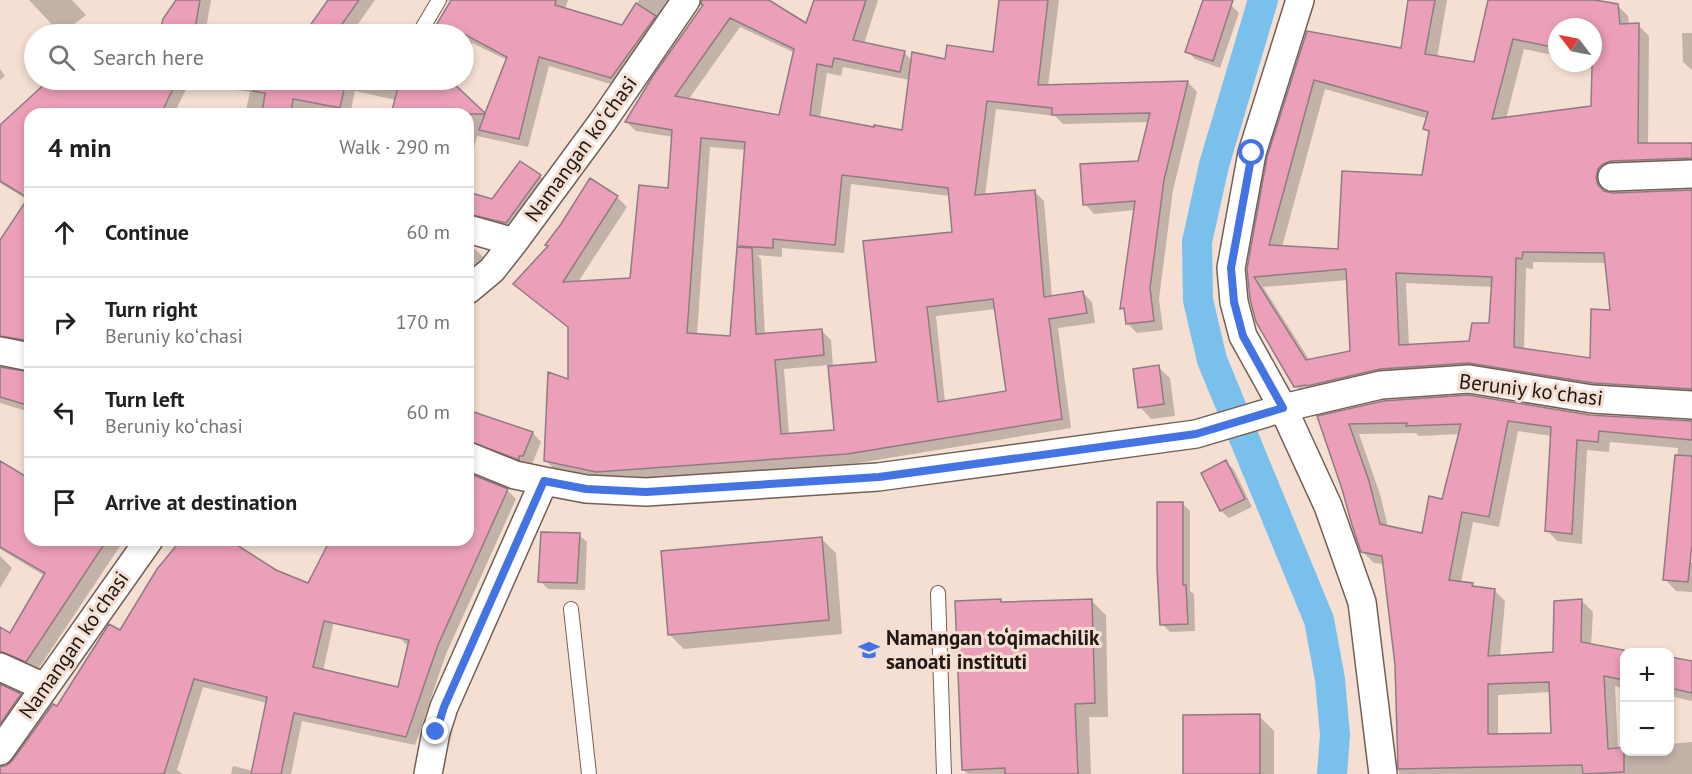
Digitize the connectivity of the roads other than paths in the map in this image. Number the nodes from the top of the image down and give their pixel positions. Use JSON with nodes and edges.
{"nodes":[{"id":1,"x":439,"y":0,"type":"edge"},
{"id":2,"x":686,"y":0,"type":"edge"},
{"id":3,"x":1300,"y":0,"type":"edge"},
{"id":4,"x":425,"y":24,"type":"edge"},
{"id":5,"x":1692,"y":174,"type":"edge"},
{"id":6,"x":1612,"y":177,"type":"dead end"},
{"id":7,"x":474,"y":231,"type":"edge"},
{"id":8,"x":514,"y":242,"type":"junction"},
{"id":9,"x":474,"y":285,"type":"edge"},
{"id":10,"x":0,"y":351,"type":"edge"},
{"id":11,"x":24,"y":356,"type":"edge"},
{"id":12,"x":1692,"y":405,"type":"edge"},
{"id":13,"x":1271,"y":412,"type":"junction"},
{"id":14,"x":474,"y":458,"type":"edge"},
{"id":15,"x":544,"y":481,"type":"junction"},
{"id":16,"x":145,"y":546,"type":"edge"},
{"id":17,"x":938,"y":593,"type":"dead end"},
{"id":18,"x":572,"y":609,"type":"dead end"},
{"id":19,"x":0,"y":667,"type":"edge"},
{"id":20,"x":44,"y":687,"type":"junction"},
{"id":21,"x":0,"y":751,"type":"edge"},
{"id":22,"x":428,"y":774,"type":"edge"},
{"id":23,"x":589,"y":774,"type":"edge"},
{"id":24,"x":944,"y":774,"type":"edge"},
{"id":25,"x":1383,"y":774,"type":"edge"}],
"edges":[{"from":1,"to":4,"type":"lane"},
{"from":2,"to":8,"type":"street","name":"Namangan koʻchasi"},
{"from":3,"to":13,"type":"street"},
{"from":5,"to":6,"type":"street"},
{"from":7,"to":8,"type":"street"},
{"from":8,"to":9,"type":"street","name":"Namangan koʻchasi"},
{"from":10,"to":11,"type":"street"},
{"from":12,"to":13,"type":"street","name":"Beruniy koʻchasi"},
{"from":13,"to":15,"type":"street","name":"Beruniy koʻchasi"},
{"from":13,"to":25,"type":"street"},
{"from":14,"to":15,"type":"street","name":"Beruniy koʻchasi"},
{"from":15,"to":22,"type":"street"},
{"from":16,"to":20,"type":"street","name":"Namangan koʻchasi"},
{"from":17,"to":24,"type":"lane"},
{"from":18,"to":23,"type":"lane"},
{"from":19,"to":20,"type":"street"},
{"from":20,"to":21,"type":"street","name":"Namangan koʻchasi"}]}
